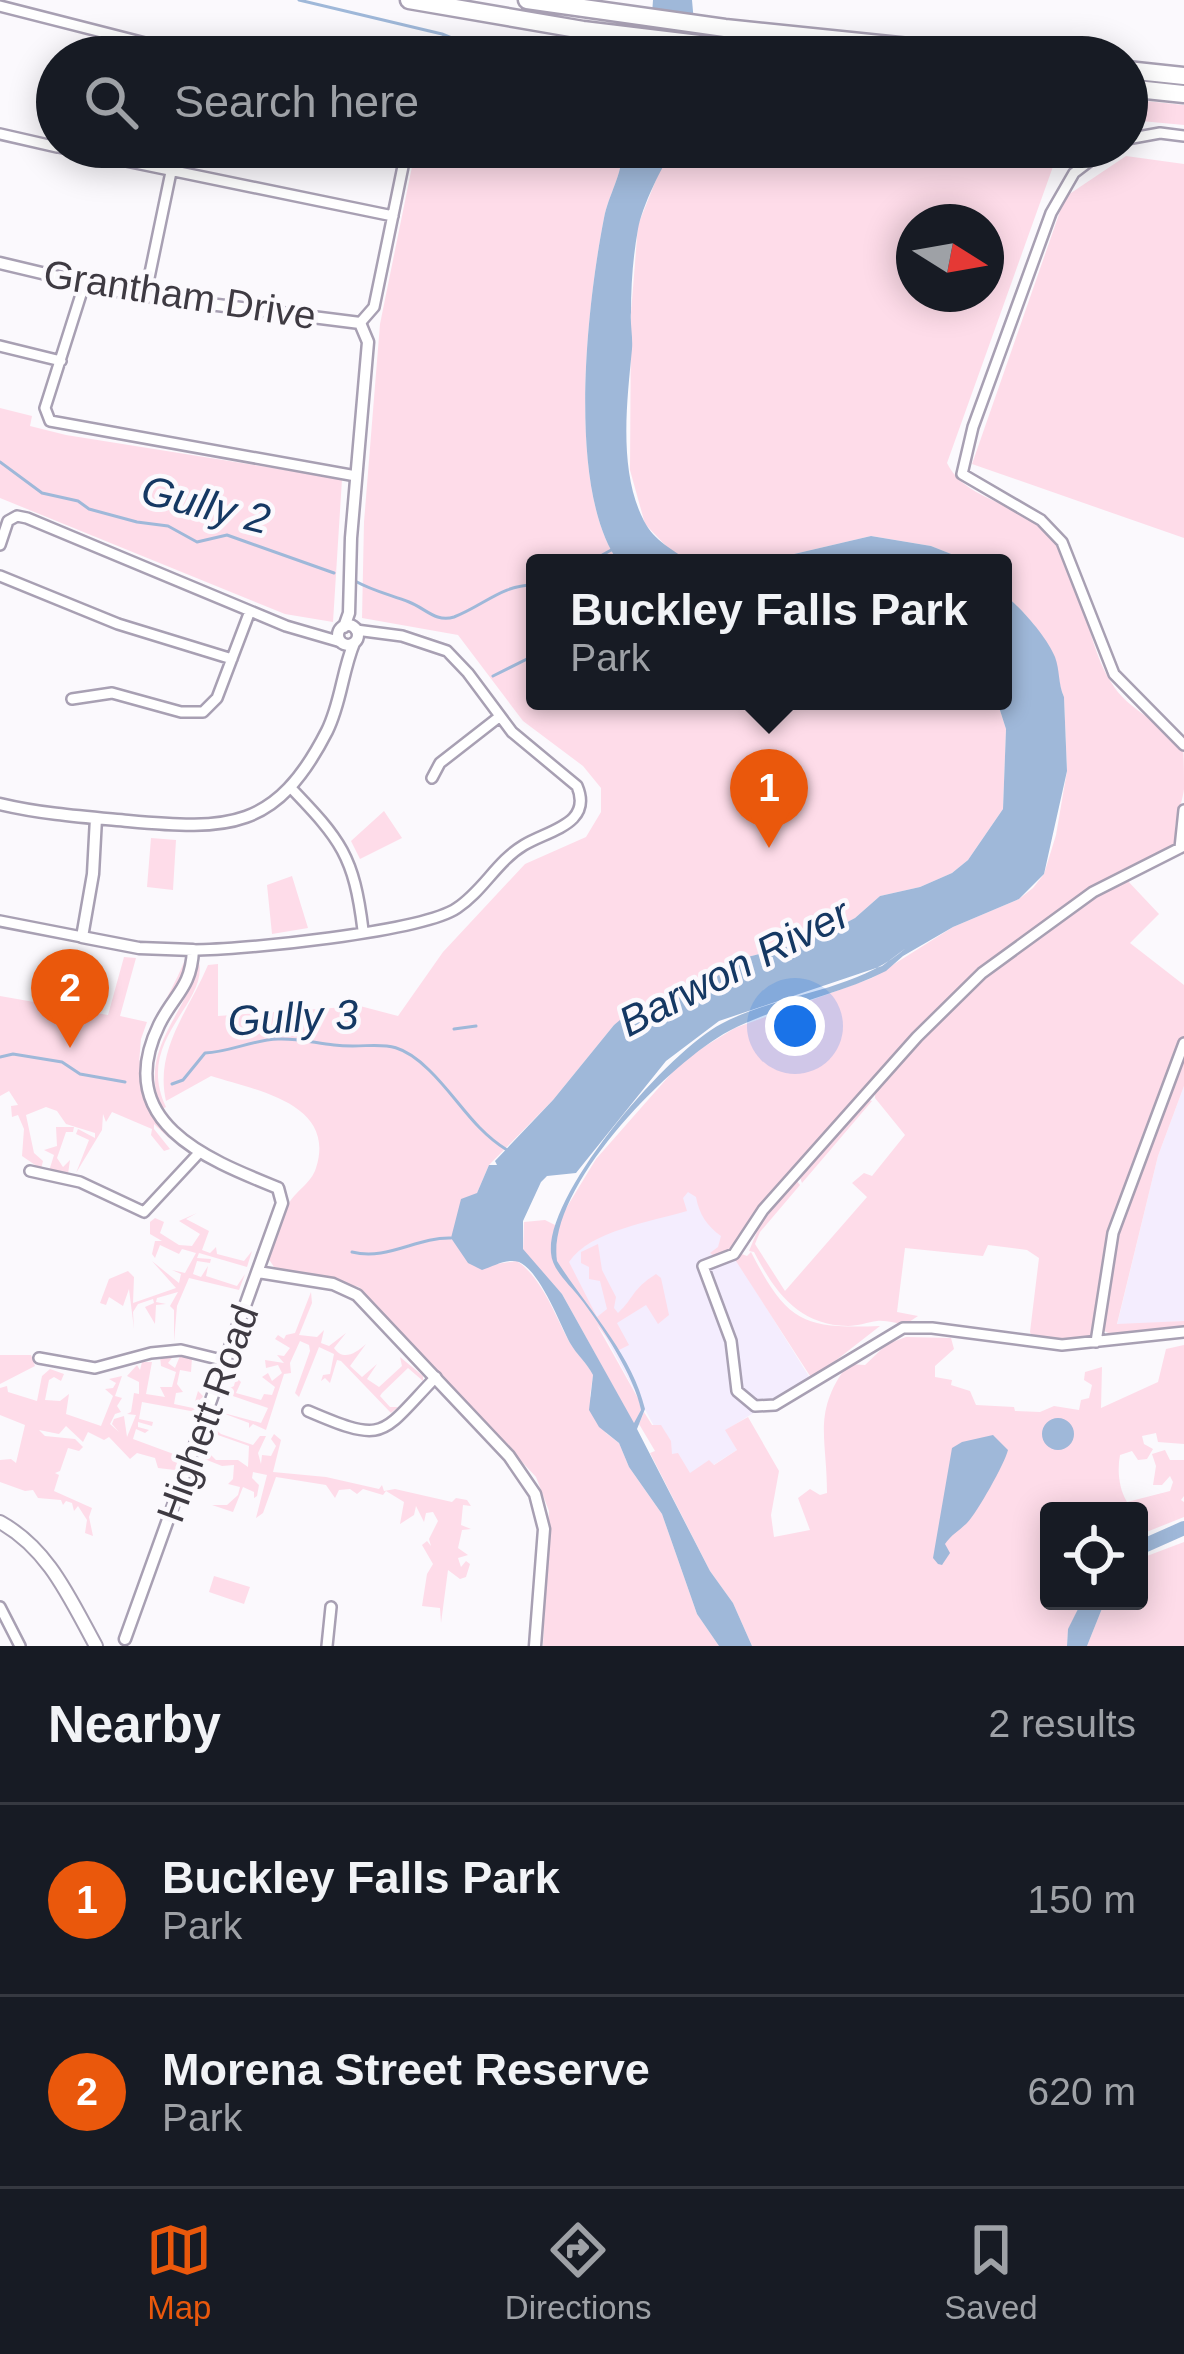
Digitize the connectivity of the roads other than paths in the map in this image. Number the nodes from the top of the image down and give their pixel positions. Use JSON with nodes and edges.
{"nodes":[{"id":1,"x":409,"y":0,"type":"edge"},
{"id":2,"x":527,"y":0,"type":"edge"},
{"id":3,"x":0,"y":6,"type":"edge"},
{"id":4,"x":118,"y":36,"type":"edge"},
{"id":5,"x":630,"y":36,"type":"edge"},
{"id":6,"x":803,"y":36,"type":"edge"},
{"id":7,"x":1148,"y":72,"type":"edge"},
{"id":8,"x":1184,"y":76,"type":"edge"},
{"id":9,"x":1148,"y":90,"type":"edge"},
{"id":10,"x":1184,"y":94,"type":"edge"},
{"id":11,"x":0,"y":134,"type":"edge"},
{"id":12,"x":1148,"y":135,"type":"edge"},
{"id":13,"x":1184,"y":136,"type":"edge"},
{"id":14,"x":36,"y":142,"type":"edge"},
{"id":15,"x":153,"y":168,"type":"edge"},
{"id":16,"x":402,"y":168,"type":"edge"},
{"id":17,"x":1081,"y":168,"type":"edge"},
{"id":18,"x":171,"y":172,"type":"junction"},
{"id":19,"x":392,"y":216,"type":"junction"},
{"id":20,"x":0,"y":262,"type":"edge"},
{"id":21,"x":84,"y":285,"type":"junction"},
{"id":22,"x":145,"y":297,"type":"junction"},
{"id":23,"x":360,"y":323,"type":"junction"},
{"id":24,"x":0,"y":346,"type":"edge"},
{"id":25,"x":61,"y":361,"type":"junction"},
{"id":26,"x":356,"y":476,"type":"junction"},
{"id":27,"x":4,"y":517,"type":"edge"},
{"id":28,"x":0,"y":544,"type":"edge"},
{"id":29,"x":0,"y":576,"type":"edge"},
{"id":30,"x":250,"y":611,"type":"junction"},
{"id":31,"x":349,"y":635,"type":"junction"},
{"id":32,"x":232,"y":659,"type":"junction"},
{"id":33,"x":72,"y":699,"type":"dead end"},
{"id":34,"x":499,"y":717,"type":"junction"},
{"id":35,"x":1184,"y":746,"type":"edge"},
{"id":36,"x":432,"y":778,"type":"dead end"},
{"id":37,"x":290,"y":787,"type":"junction"},
{"id":38,"x":0,"y":804,"type":"edge"},
{"id":39,"x":1184,"y":810,"type":"edge"},
{"id":40,"x":96,"y":818,"type":"junction"},
{"id":41,"x":1182,"y":847,"type":"edge"},
{"id":42,"x":0,"y":921,"type":"edge"},
{"id":43,"x":363,"y":930,"type":"junction"},
{"id":44,"x":82,"y":938,"type":"junction"},
{"id":45,"x":193,"y":950,"type":"junction"},
{"id":46,"x":1184,"y":1043,"type":"edge"},
{"id":47,"x":198,"y":1154,"type":"junction"},
{"id":48,"x":25,"y":1171,"type":"dead end"},
{"id":49,"x":258,"y":1272,"type":"junction"},
{"id":50,"x":1184,"y":1332,"type":"edge"},
{"id":51,"x":1096,"y":1342,"type":"junction"},
{"id":52,"x":39,"y":1358,"type":"dead end"},
{"id":53,"x":226,"y":1361,"type":"junction"},
{"id":54,"x":436,"y":1377,"type":"junction"},
{"id":55,"x":308,"y":1411,"type":"dead end"},
{"id":56,"x":0,"y":1522,"type":"edge"},
{"id":57,"x":332,"y":1606,"type":"dead end"},
{"id":58,"x":0,"y":1607,"type":"edge"},
{"id":59,"x":123,"y":1644,"type":"edge"},
{"id":60,"x":20,"y":1646,"type":"edge"},
{"id":61,"x":93,"y":1646,"type":"edge"},
{"id":62,"x":327,"y":1646,"type":"edge"},
{"id":63,"x":535,"y":1646,"type":"edge"}],
"edges":[{"from":1,"to":5,"type":"highway"},
{"from":2,"to":6,"type":"highway"},
{"from":3,"to":4,"type":"street"},
{"from":7,"to":8,"type":"highway"},
{"from":9,"to":10,"type":"highway"},
{"from":11,"to":14,"type":"street"},
{"from":12,"to":13,"type":"street"},
{"from":15,"to":18,"type":"street"},
{"from":16,"to":19,"type":"street"},
{"from":17,"to":35,"type":"street"},
{"from":18,"to":19,"type":"street"},
{"from":18,"to":22,"type":"street"},
{"from":19,"to":23,"type":"street"},
{"from":20,"to":21,"type":"street","name":"Grantham Drive"},
{"from":21,"to":22,"type":"street","name":"Grantham Drive"},
{"from":21,"to":25,"type":"street"},
{"from":22,"to":23,"type":"street","name":"Grantham Drive"},
{"from":23,"to":26,"type":"street"},
{"from":24,"to":25,"type":"street"},
{"from":25,"to":26,"type":"street"},
{"from":26,"to":31,"type":"street"},
{"from":27,"to":28,"type":"street"},
{"from":27,"to":30,"type":"street"},
{"from":29,"to":32,"type":"street"},
{"from":30,"to":31,"type":"street"},
{"from":30,"to":32,"type":"street"},
{"from":31,"to":34,"type":"street"},
{"from":31,"to":37,"type":"street"},
{"from":32,"to":33,"type":"street"},
{"from":34,"to":36,"type":"street"},
{"from":34,"to":43,"type":"street"},
{"from":37,"to":40,"type":"street"},
{"from":37,"to":43,"type":"street"},
{"from":38,"to":40,"type":"street"},
{"from":39,"to":41,"type":"street"},
{"from":40,"to":44,"type":"street"},
{"from":41,"to":51,"type":"street"},
{"from":42,"to":44,"type":"street"},
{"from":43,"to":45,"type":"street"},
{"from":44,"to":45,"type":"street"},
{"from":45,"to":47,"type":"street"},
{"from":46,"to":51,"type":"street"},
{"from":47,"to":48,"type":"street"},
{"from":47,"to":49,"type":"street","name":"Highett Road"},
{"from":49,"to":53,"type":"street","name":"Highett Road"},
{"from":49,"to":54,"type":"street"},
{"from":50,"to":51,"type":"street"},
{"from":52,"to":53,"type":"street"},
{"from":53,"to":59,"type":"street","name":"Highett Road"},
{"from":54,"to":55,"type":"street"},
{"from":54,"to":63,"type":"street"},
{"from":56,"to":61,"type":"main road"},
{"from":57,"to":62,"type":"street"},
{"from":58,"to":60,"type":"street"}]}
